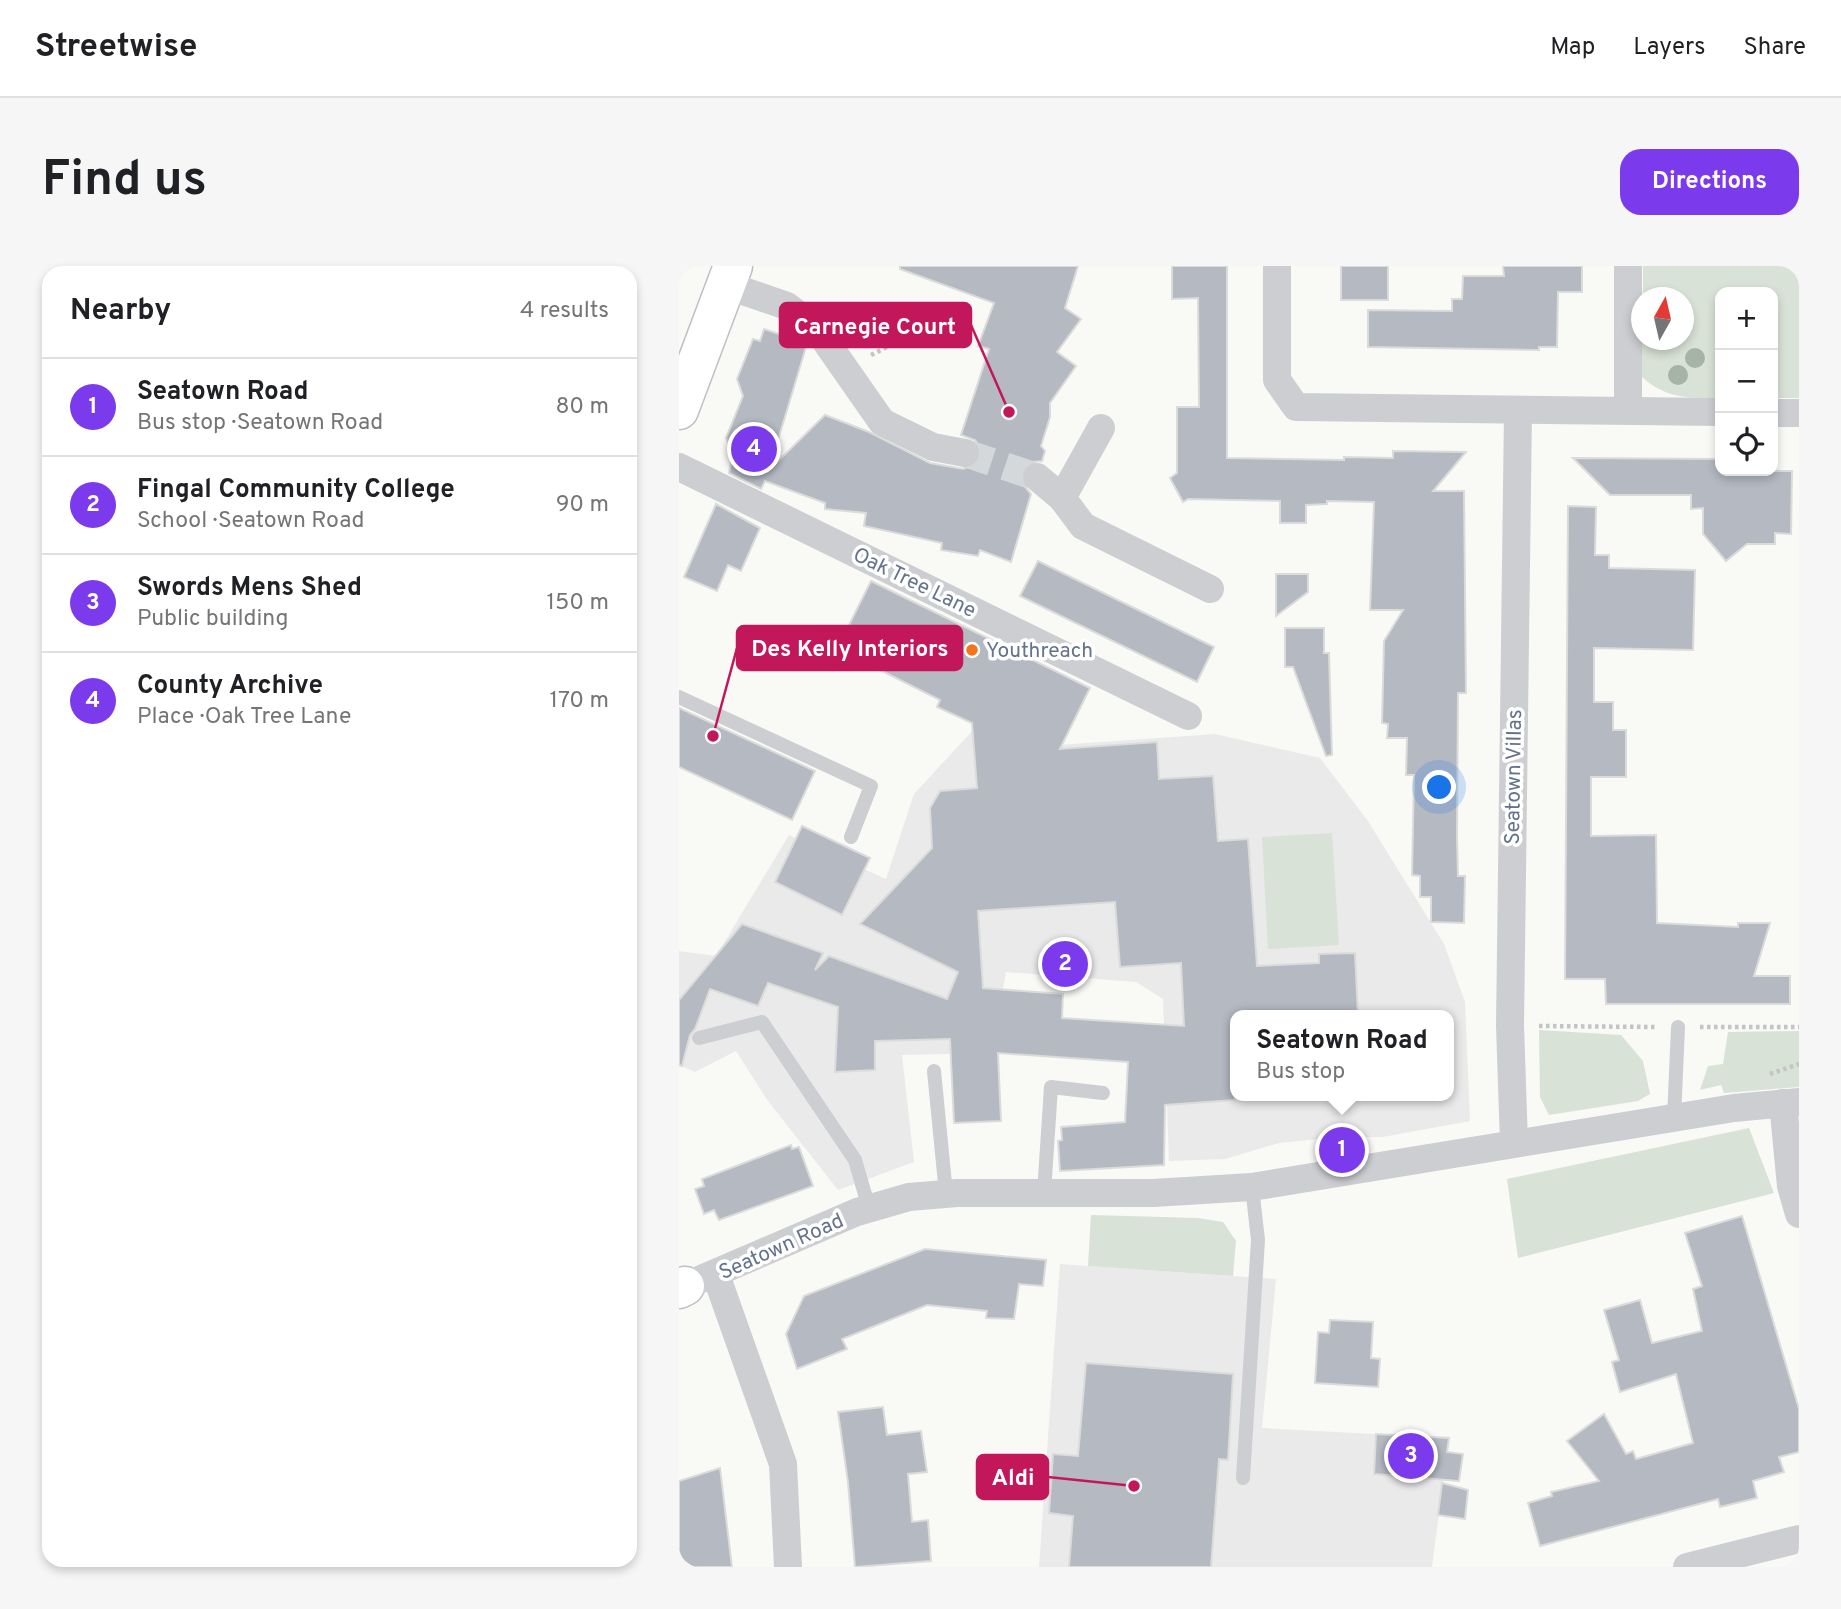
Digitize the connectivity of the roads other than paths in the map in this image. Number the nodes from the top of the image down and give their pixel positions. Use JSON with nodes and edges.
{"nodes":[{"id":1,"x":1277,"y":266,"type":"edge"},
{"id":2,"x":1628,"y":266,"type":"edge"},
{"id":3,"x":729,"y":276,"type":"edge"},
{"id":4,"x":679,"y":410,"type":"edge"},
{"id":5,"x":1628,"y":410,"type":"junction"},
{"id":6,"x":1518,"y":411,"type":"junction"},
{"id":7,"x":1715,"y":412,"type":"edge"},
{"id":8,"x":1778,"y":413,"type":"edge"},
{"id":9,"x":1799,"y":413,"type":"edge"},
{"id":10,"x":1101,"y":428,"type":"dead end"},
{"id":11,"x":965,"y":453,"type":"tunnel mouth"},
{"id":12,"x":679,"y":467,"type":"edge"},
{"id":13,"x":1037,"y":477,"type":"tunnel mouth"},
{"id":14,"x":1062,"y":498,"type":"junction"},
{"id":15,"x":1210,"y":589,"type":"dead end"},
{"id":16,"x":679,"y":697,"type":"edge"},
{"id":17,"x":1188,"y":716,"type":"dead end"},
{"id":18,"x":851,"y":837,"type":"dead end"},
{"id":19,"x":1678,"y":1027,"type":"dead end"},
{"id":20,"x":699,"y":1038,"type":"dead end"},
{"id":21,"x":934,"y":1070,"type":"dead end"},
{"id":22,"x":1103,"y":1093,"type":"dead end"},
{"id":23,"x":1791,"y":1102,"type":"edge"},
{"id":24,"x":1674,"y":1118,"type":"junction"},
{"id":25,"x":1514,"y":1143,"type":"junction"},
{"id":26,"x":1252,"y":1187,"type":"junction"},
{"id":27,"x":1044,"y":1193,"type":"junction"},
{"id":28,"x":946,"y":1194,"type":"junction"},
{"id":29,"x":869,"y":1208,"type":"junction"},
{"id":30,"x":1799,"y":1214,"type":"edge"},
{"id":31,"x":693,"y":1283,"type":"edge"},
{"id":32,"x":1243,"y":1478,"type":"dead end"},
{"id":33,"x":1799,"y":1539,"type":"edge"},
{"id":34,"x":788,"y":1567,"type":"edge"},
{"id":35,"x":1687,"y":1567,"type":"edge"}],
"edges":[{"from":1,"to":6,"type":"street"},
{"from":2,"to":5,"type":"street"},
{"from":3,"to":4,"type":"main road"},
{"from":3,"to":11,"type":"street"},
{"from":5,"to":6,"type":"street"},
{"from":5,"to":7,"type":"street"},
{"from":6,"to":25,"type":"street","name":"Seatown Villas"},
{"from":8,"to":9,"type":"street"},
{"from":10,"to":14,"type":"street"},
{"from":12,"to":17,"type":"street","name":"Oak Tree Lane"},
{"from":13,"to":14,"type":"street"},
{"from":14,"to":15,"type":"street"},
{"from":16,"to":18,"type":"lane"},
{"from":19,"to":24,"type":"lane"},
{"from":20,"to":29,"type":"lane"},
{"from":21,"to":28,"type":"lane"},
{"from":22,"to":27,"type":"lane"},
{"from":23,"to":24,"type":"street","name":"Seatown Road"},
{"from":23,"to":30,"type":"street"},
{"from":24,"to":25,"type":"street","name":"Seatown Road"},
{"from":25,"to":26,"type":"street","name":"Seatown Road"},
{"from":26,"to":27,"type":"street","name":"Seatown Road"},
{"from":26,"to":32,"type":"lane"},
{"from":27,"to":28,"type":"street","name":"Seatown Road"},
{"from":28,"to":29,"type":"street","name":"Seatown Road"},
{"from":29,"to":31,"type":"street","name":"Seatown Road"},
{"from":31,"to":34,"type":"street"},
{"from":33,"to":35,"type":"street"}]}
